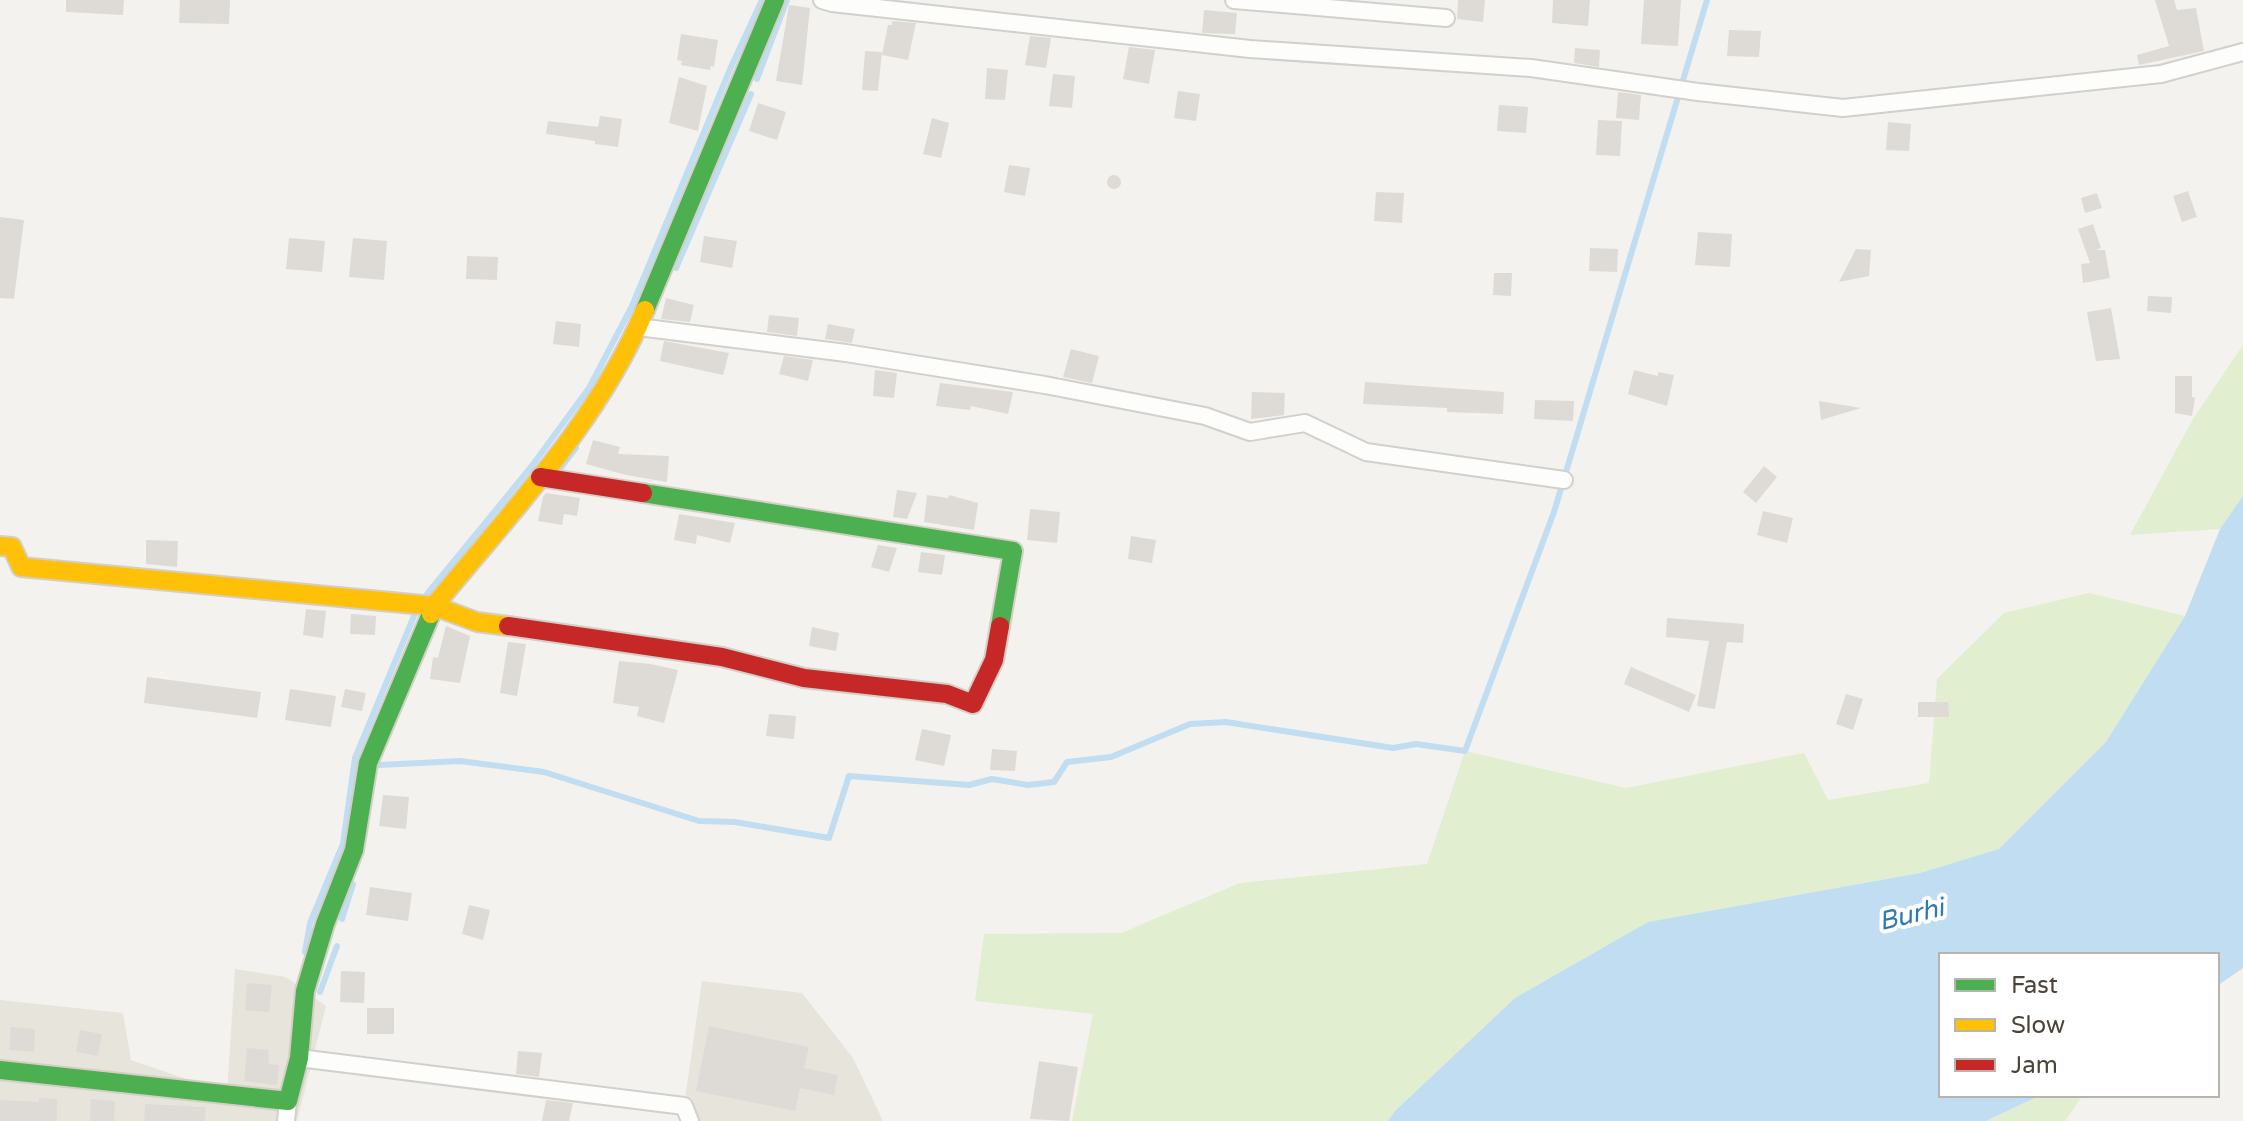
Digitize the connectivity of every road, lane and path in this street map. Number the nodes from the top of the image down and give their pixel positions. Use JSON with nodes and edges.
{"nodes":[{"id":1,"x":775,"y":0,"type":"edge"},
{"id":2,"x":822,"y":0,"type":"edge"},
{"id":3,"x":1234,"y":0,"type":"edge"},
{"id":4,"x":1446,"y":18,"type":"dead end"},
{"id":5,"x":2243,"y":52,"type":"edge"},
{"id":6,"x":638,"y":327,"type":"junction"},
{"id":7,"x":540,"y":477,"type":"junction"},
{"id":8,"x":1564,"y":480,"type":"dead end"},
{"id":9,"x":0,"y":546,"type":"edge"},
{"id":10,"x":434,"y":606,"type":"junction"},
{"id":11,"x":299,"y":1058,"type":"junction"},
{"id":12,"x":0,"y":1070,"type":"edge"},
{"id":13,"x":288,"y":1101,"type":"junction"},
{"id":14,"x":286,"y":1121,"type":"edge"},
{"id":15,"x":690,"y":1121,"type":"edge"}],
"edges":[{"from":1,"to":6,"type":"street"},
{"from":2,"to":5,"type":"street"},
{"from":3,"to":4,"type":"street"},
{"from":6,"to":7,"type":"street"},
{"from":6,"to":8,"type":"street"},
{"from":7,"to":10,"type":"street"},
{"from":7,"to":10,"type":"street"},
{"from":9,"to":10,"type":"street"},
{"from":10,"to":11,"type":"street"},
{"from":11,"to":13,"type":"street"},
{"from":11,"to":15,"type":"street"},
{"from":12,"to":13,"type":"street"},
{"from":13,"to":14,"type":"street"}]}
